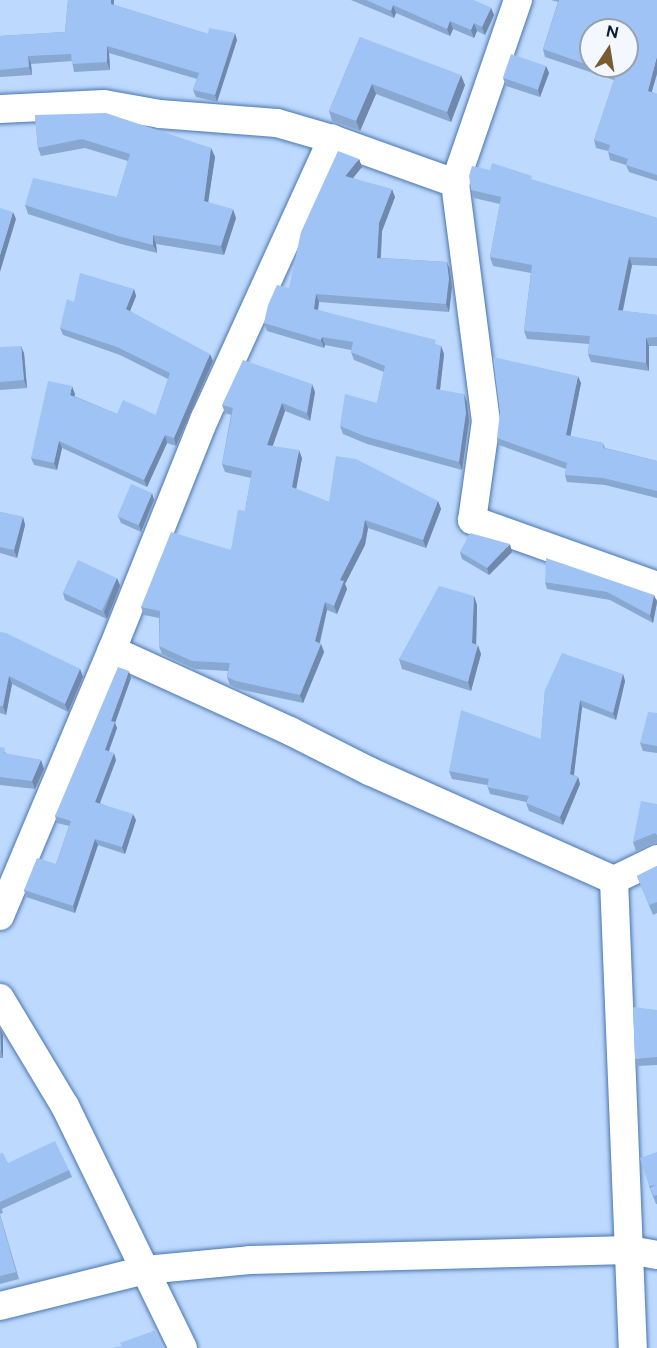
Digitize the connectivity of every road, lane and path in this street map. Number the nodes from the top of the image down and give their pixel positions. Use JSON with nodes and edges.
{"nodes":[{"id":1,"x":518,"y":0,"type":"edge"},
{"id":2,"x":0,"y":109,"type":"edge"},
{"id":3,"x":332,"y":139,"type":"junction"},
{"id":4,"x":455,"y":183,"type":"junction"},
{"id":5,"x":657,"y":586,"type":"edge"},
{"id":6,"x":112,"y":650,"type":"junction"},
{"id":7,"x":657,"y":859,"type":"edge"},
{"id":8,"x":614,"y":880,"type":"junction"},
{"id":9,"x":0,"y":916,"type":"edge"},
{"id":10,"x":0,"y":998,"type":"edge"},
{"id":11,"x":629,"y":1250,"type":"junction"},
{"id":12,"x":657,"y":1255,"type":"edge"},
{"id":13,"x":145,"y":1270,"type":"junction"},
{"id":14,"x":0,"y":1306,"type":"edge"},
{"id":15,"x":183,"y":1348,"type":"edge"},
{"id":16,"x":637,"y":1348,"type":"edge"}],
"edges":[{"from":1,"to":4,"type":"street"},
{"from":2,"to":3,"type":"street"},
{"from":3,"to":4,"type":"street"},
{"from":3,"to":6,"type":"street"},
{"from":4,"to":5,"type":"street"},
{"from":6,"to":8,"type":"street"},
{"from":6,"to":9,"type":"street"},
{"from":7,"to":8,"type":"street"},
{"from":8,"to":11,"type":"street"},
{"from":10,"to":13,"type":"street"},
{"from":11,"to":12,"type":"street"},
{"from":11,"to":13,"type":"street"},
{"from":11,"to":16,"type":"street"},
{"from":13,"to":14,"type":"street"},
{"from":13,"to":15,"type":"street"}]}
